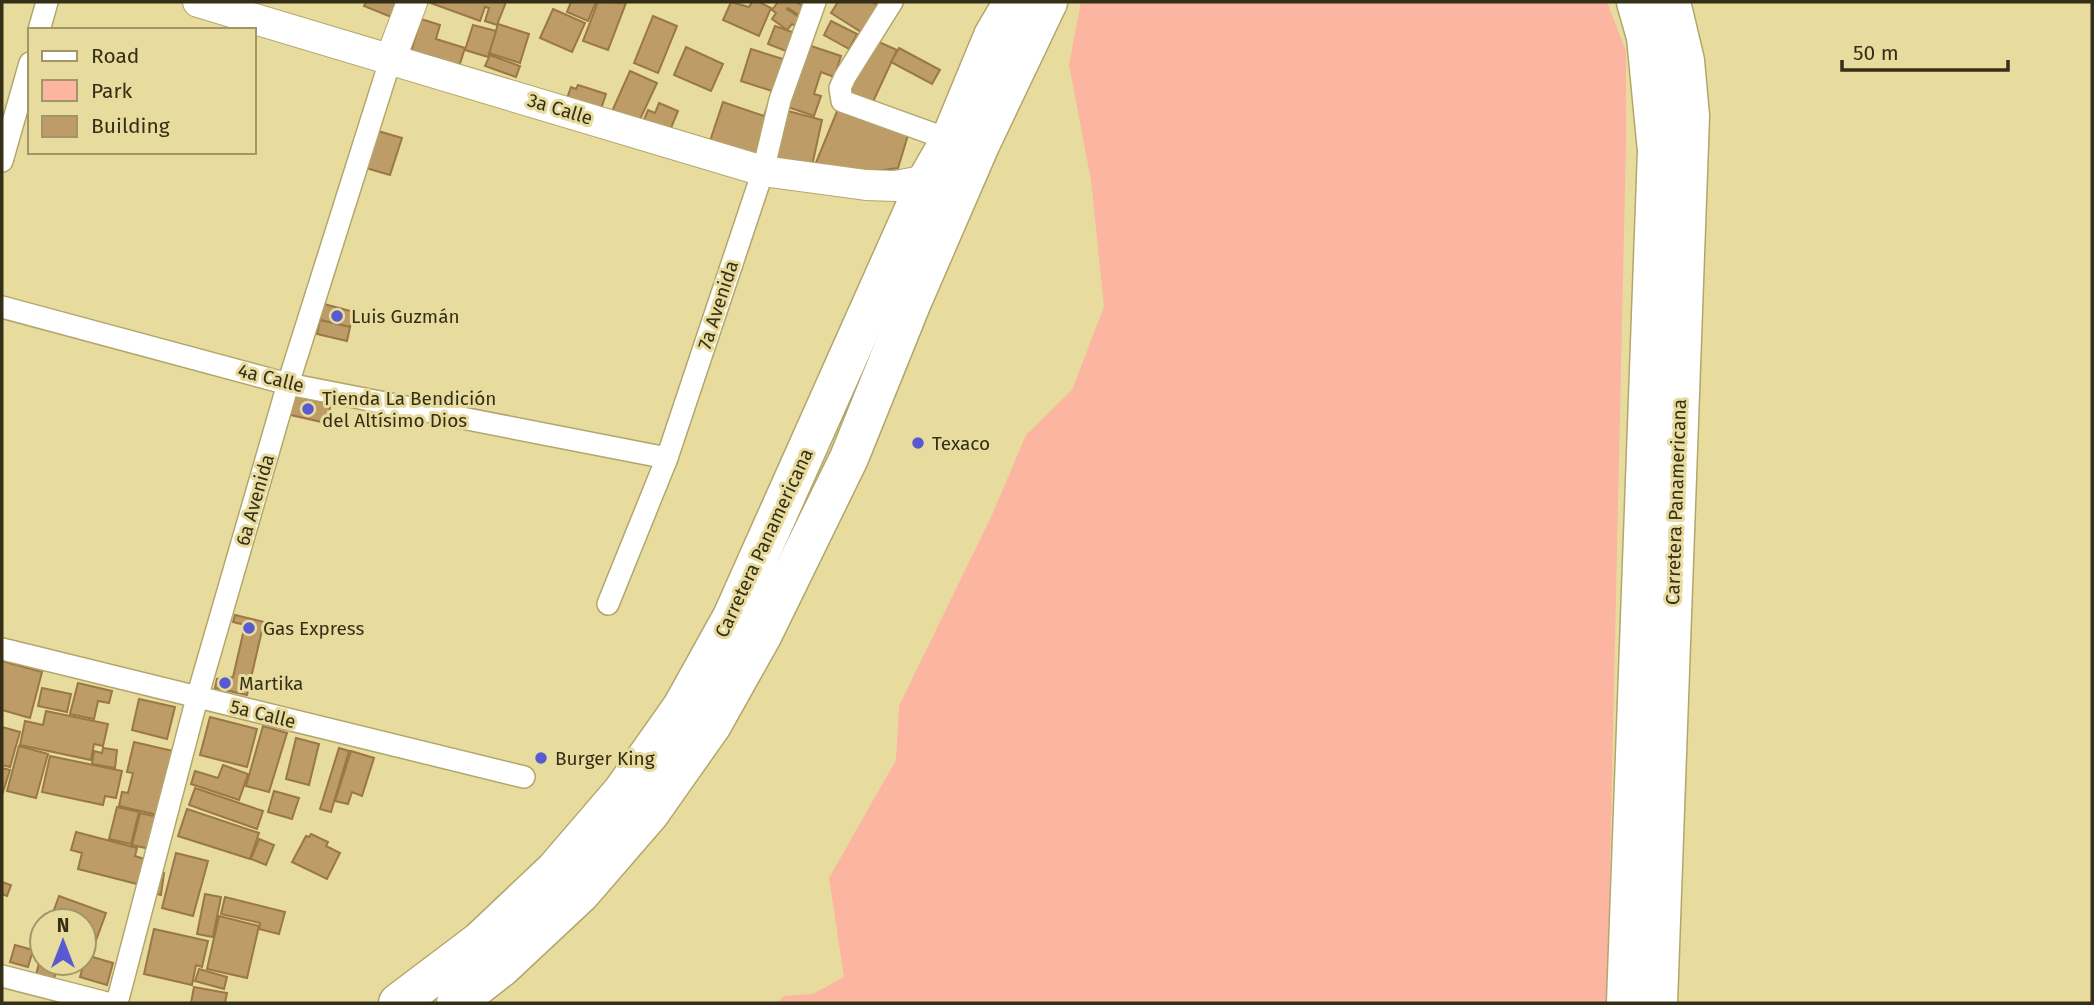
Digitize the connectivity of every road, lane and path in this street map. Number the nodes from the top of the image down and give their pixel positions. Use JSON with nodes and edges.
{"nodes":[{"id":1,"x":47,"y":2,"type":"edge"},
{"id":2,"x":198,"y":2,"type":"edge"},
{"id":3,"x":412,"y":2,"type":"edge"},
{"id":4,"x":815,"y":2,"type":"edge"},
{"id":5,"x":892,"y":2,"type":"edge"},
{"id":6,"x":1013,"y":2,"type":"edge"},
{"id":7,"x":1048,"y":2,"type":"edge"},
{"id":8,"x":1636,"y":2,"type":"edge"},
{"id":9,"x":1671,"y":2,"type":"edge"},
{"id":10,"x":40,"y":28,"type":"edge"},
{"id":11,"x":391,"y":58,"type":"junction"},
{"id":12,"x":28,"y":69,"type":"edge"},
{"id":13,"x":950,"y":140,"type":"junction"},
{"id":14,"x":2,"y":161,"type":"edge"},
{"id":15,"x":763,"y":171,"type":"junction"},
{"id":16,"x":926,"y":180,"type":"junction"},
{"id":17,"x":2,"y":307,"type":"edge"},
{"id":18,"x":289,"y":384,"type":"junction"},
{"id":19,"x":667,"y":458,"type":"junction"},
{"id":20,"x":608,"y":604,"type":"dead end"},
{"id":21,"x":2,"y":649,"type":"edge"},
{"id":22,"x":197,"y":698,"type":"junction"},
{"id":23,"x":524,"y":777,"type":"dead end"},
{"id":24,"x":2,"y":976,"type":"edge"},
{"id":25,"x":107,"y":1003,"type":"edge"},
{"id":26,"x":117,"y":1003,"type":"edge"},
{"id":27,"x":398,"y":1003,"type":"edge"},
{"id":28,"x":456,"y":1003,"type":"edge"},
{"id":29,"x":1626,"y":1003,"type":"edge"},
{"id":30,"x":1658,"y":1003,"type":"edge"}],
"edges":[{"from":1,"to":10,"type":"street"},
{"from":2,"to":11,"type":"street","name":"3a Calle"},
{"from":3,"to":11,"type":"street","name":"6a Avenida"},
{"from":4,"to":15,"type":"street","name":"7a Avenida"},
{"from":5,"to":13,"type":"street"},
{"from":6,"to":13,"type":"highway","name":"Carretera Panamericana"},
{"from":7,"to":28,"type":"highway","name":"Carretera Panamericana"},
{"from":8,"to":29,"type":"highway","name":"Carretera Panamericana"},
{"from":9,"to":30,"type":"highway","name":"Carretera Panamericana"},
{"from":11,"to":15,"type":"street","name":"3a Calle"},
{"from":11,"to":18,"type":"street","name":"6a Avenida"},
{"from":12,"to":14,"type":"street"},
{"from":13,"to":16,"type":"highway","name":"Carretera Panamericana"},
{"from":15,"to":16,"type":"street","name":"3a Calle"},
{"from":15,"to":19,"type":"street","name":"7a Avenida"},
{"from":16,"to":27,"type":"highway","name":"Carretera Panamericana"},
{"from":17,"to":18,"type":"street","name":"4a Calle"},
{"from":18,"to":19,"type":"street","name":"4a Calle"},
{"from":18,"to":22,"type":"street","name":"6a Avenida"},
{"from":19,"to":20,"type":"street","name":"7a Avenida"},
{"from":21,"to":22,"type":"street","name":"5a Calle"},
{"from":22,"to":23,"type":"street","name":"5a Calle"},
{"from":22,"to":26,"type":"street","name":"6a Avenida"},
{"from":24,"to":25,"type":"street"}]}
